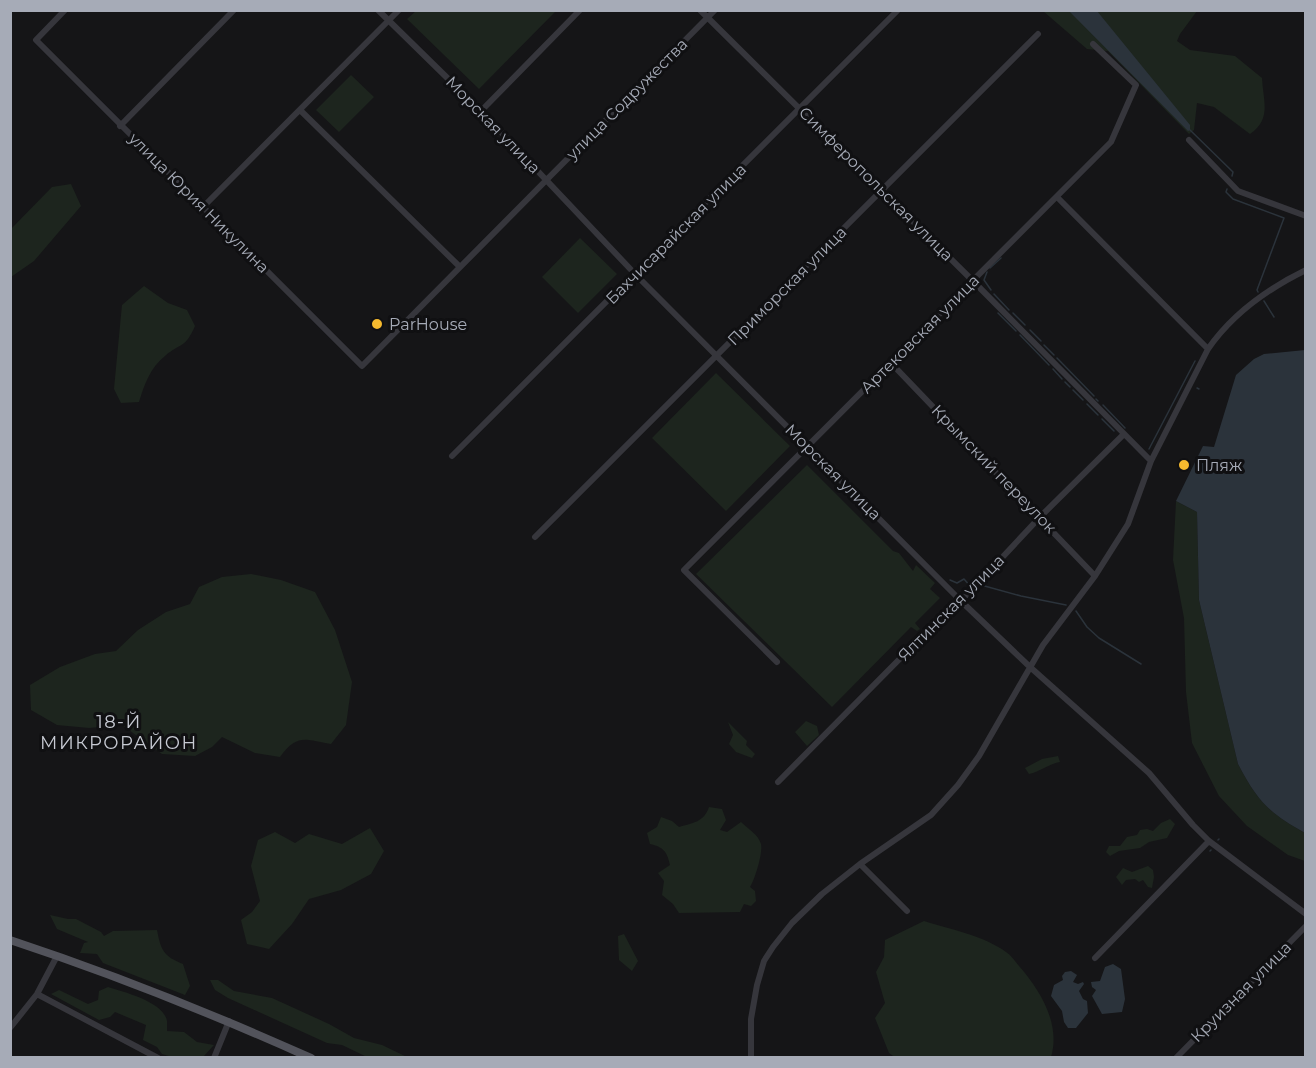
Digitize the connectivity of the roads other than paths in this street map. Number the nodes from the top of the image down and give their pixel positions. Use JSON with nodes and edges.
{"nodes":[{"id":1,"x":65,"y":10,"type":"edge"},
{"id":2,"x":234,"y":10,"type":"edge"},
{"id":3,"x":378,"y":10,"type":"edge"},
{"id":4,"x":399,"y":10,"type":"edge"},
{"id":5,"x":580,"y":10,"type":"edge"},
{"id":6,"x":700,"y":10,"type":"edge"},
{"id":7,"x":715,"y":10,"type":"edge"},
{"id":8,"x":898,"y":10,"type":"edge"},
{"id":9,"x":708,"y":18,"type":"junction"},
{"id":10,"x":389,"y":21,"type":"junction"},
{"id":11,"x":1038,"y":34,"type":"dead end"},
{"id":12,"x":1093,"y":44,"type":"dead end"},
{"id":13,"x":300,"y":110,"type":"junction"},
{"id":14,"x":800,"y":110,"type":"junction"},
{"id":15,"x":481,"y":111,"type":"junction"},
{"id":16,"x":120,"y":126,"type":"junction"},
{"id":17,"x":1189,"y":140,"type":"dead end"},
{"id":18,"x":546,"y":182,"type":"junction"},
{"id":19,"x":883,"y":190,"type":"junction"},
{"id":20,"x":1057,"y":197,"type":"junction"},
{"id":21,"x":203,"y":207,"type":"junction"},
{"id":22,"x":1305,"y":216,"type":"edge"},
{"id":23,"x":460,"y":267,"type":"junction"},
{"id":24,"x":1305,"y":270,"type":"edge"},
{"id":25,"x":635,"y":274,"type":"junction"},
{"id":26,"x":973,"y":280,"type":"junction"},
{"id":27,"x":1208,"y":349,"type":"junction"},
{"id":28,"x":718,"y":356,"type":"junction"},
{"id":29,"x":891,"y":363,"type":"junction"},
{"id":30,"x":362,"y":366,"type":"joint"},
{"id":31,"x":1124,"y":434,"type":"junction"},
{"id":32,"x":807,"y":446,"type":"junction"},
{"id":33,"x":452,"y":456,"type":"dead end"},
{"id":34,"x":1151,"y":461,"type":"junction"},
{"id":35,"x":1040,"y":517,"type":"junction"},
{"id":36,"x":535,"y":537,"type":"dead end"},
{"id":37,"x":1095,"y":576,"type":"junction"},
{"id":38,"x":961,"y":600,"type":"junction"},
{"id":39,"x":777,"y":662,"type":"dead end"},
{"id":40,"x":1030,"y":667,"type":"junction"},
{"id":41,"x":778,"y":782,"type":"dead end"},
{"id":42,"x":1209,"y":841,"type":"junction"},
{"id":43,"x":860,"y":864,"type":"junction"},
{"id":44,"x":908,"y":910,"type":"dead end"},
{"id":45,"x":1305,"y":914,"type":"edge"},
{"id":46,"x":1305,"y":926,"type":"edge"},
{"id":47,"x":10,"y":940,"type":"edge"},
{"id":48,"x":57,"y":956,"type":"junction"},
{"id":49,"x":1095,"y":958,"type":"dead end"},
{"id":50,"x":37,"y":994,"type":"junction"},
{"id":51,"x":229,"y":1021,"type":"junction"},
{"id":52,"x":10,"y":1028,"type":"edge"},
{"id":53,"x":158,"y":1057,"type":"edge"},
{"id":54,"x":214,"y":1058,"type":"edge"},
{"id":55,"x":311,"y":1058,"type":"edge"},
{"id":56,"x":751,"y":1058,"type":"edge"},
{"id":57,"x":1176,"y":1058,"type":"edge"}],
"edges":[{"from":1,"to":16,"type":"street","name":"улица Юрия Никулина"},
{"from":2,"to":16,"type":"street"},
{"from":3,"to":10,"type":"street","name":"Морская улица"},
{"from":4,"to":10,"type":"street"},
{"from":5,"to":15,"type":"street"},
{"from":6,"to":9,"type":"street","name":"Симферопольская улица"},
{"from":7,"to":9,"type":"street","name":"улица Содружества"},
{"from":8,"to":14,"type":"street","name":"Бахчисарайская улица"},
{"from":9,"to":14,"type":"street","name":"Симферопольская улица"},
{"from":9,"to":18,"type":"street","name":"улица Содружества"},
{"from":10,"to":13,"type":"street"},
{"from":10,"to":15,"type":"street","name":"Морская улица"},
{"from":11,"to":19,"type":"street","name":"Приморская улица"},
{"from":12,"to":20,"type":"street","name":"Артековская улица"},
{"from":13,"to":21,"type":"street"},
{"from":13,"to":23,"type":"street"},
{"from":14,"to":19,"type":"street","name":"Симферопольская улица"},
{"from":14,"to":25,"type":"street","name":"Бахчисарайская улица"},
{"from":15,"to":18,"type":"street","name":"Морская улица"},
{"from":16,"to":21,"type":"street","name":"улица Юрия Никулина"},
{"from":17,"to":22,"type":"street"},
{"from":18,"to":23,"type":"street","name":"улица Содружества"},
{"from":18,"to":25,"type":"street","name":"Морская улица"},
{"from":19,"to":26,"type":"street","name":"Симферопольская улица"},
{"from":19,"to":28,"type":"street","name":"Приморская улица"},
{"from":20,"to":26,"type":"street","name":"Артековская улица"},
{"from":20,"to":27,"type":"street"},
{"from":21,"to":30,"type":"street","name":"улица Юрия Никулина"},
{"from":23,"to":30,"type":"street","name":"улица Содружества"},
{"from":24,"to":27,"type":"street"},
{"from":25,"to":28,"type":"street","name":"Морская улица"},
{"from":25,"to":33,"type":"street","name":"Бахчисарайская улица"},
{"from":26,"to":29,"type":"street","name":"Артековская улица"},
{"from":26,"to":31,"type":"street","name":"Симферопольская улица"},
{"from":27,"to":34,"type":"street"},
{"from":28,"to":32,"type":"street","name":"Морская улица"},
{"from":28,"to":36,"type":"street","name":"Приморская улица"},
{"from":29,"to":32,"type":"street","name":"Артековская улица"},
{"from":29,"to":35,"type":"street","name":"Крымский переулок"},
{"from":31,"to":34,"type":"street","name":"Симферопольская улица"},
{"from":31,"to":35,"type":"street","name":"Ялтинская улица"},
{"from":32,"to":38,"type":"street","name":"Морская улица"},
{"from":32,"to":39,"type":"street","name":"Артековская улица"},
{"from":34,"to":37,"type":"street"},
{"from":35,"to":37,"type":"street","name":"Крымский переулок"},
{"from":35,"to":38,"type":"street","name":"Ялтинская улица"},
{"from":37,"to":40,"type":"street"},
{"from":38,"to":40,"type":"street","name":"Морская улица"},
{"from":38,"to":41,"type":"street","name":"Ялтинская улица"},
{"from":40,"to":42,"type":"street","name":"Морская улица"},
{"from":40,"to":43,"type":"street"},
{"from":42,"to":45,"type":"street","name":"Морская улица"},
{"from":42,"to":49,"type":"street"},
{"from":43,"to":44,"type":"street"},
{"from":43,"to":56,"type":"street"},
{"from":46,"to":57,"type":"street","name":"Круизная улица"},
{"from":47,"to":48,"type":"main road"},
{"from":48,"to":50,"type":"street"},
{"from":48,"to":51,"type":"main road"},
{"from":50,"to":52,"type":"street"},
{"from":50,"to":53,"type":"street"},
{"from":51,"to":54,"type":"street"},
{"from":51,"to":55,"type":"main road"}]}
